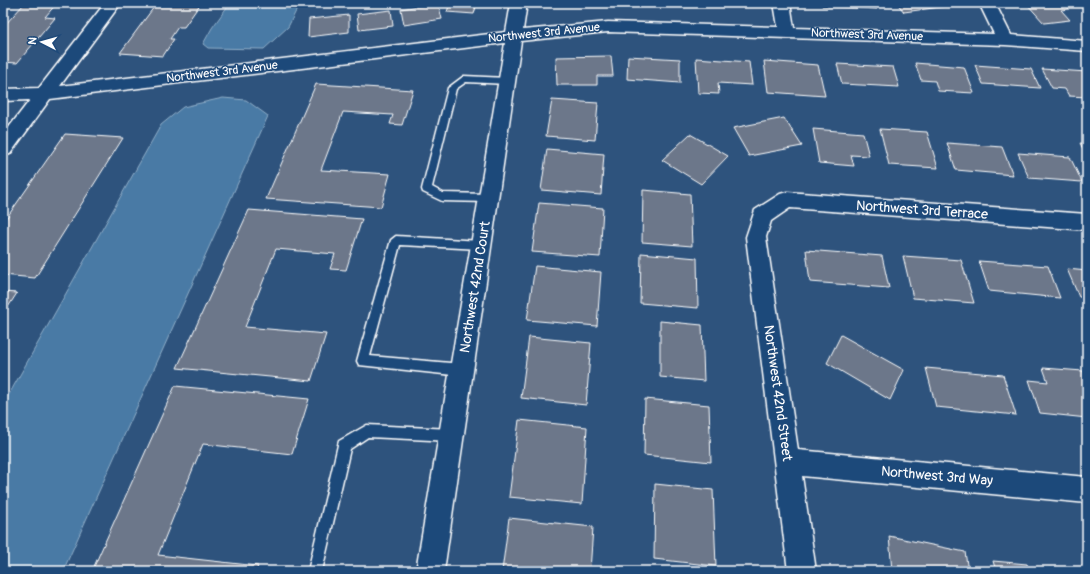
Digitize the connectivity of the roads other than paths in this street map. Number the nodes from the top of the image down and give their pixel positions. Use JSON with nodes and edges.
{"nodes":[{"id":1,"x":113,"y":3,"type":"edge"},
{"id":2,"x":519,"y":3,"type":"edge"},
{"id":3,"x":782,"y":3,"type":"edge"},
{"id":4,"x":987,"y":3,"type":"edge"},
{"id":5,"x":788,"y":33,"type":"junction"},
{"id":6,"x":514,"y":36,"type":"junction"},
{"id":7,"x":1005,"y":40,"type":"junction"},
{"id":8,"x":1087,"y":46,"type":"edge"},
{"id":9,"x":507,"y":81,"type":"junction"},
{"id":10,"x":44,"y":94,"type":"junction"},
{"id":11,"x":3,"y":95,"type":"edge"},
{"id":12,"x":3,"y":149,"type":"edge"},
{"id":13,"x":489,"y":198,"type":"junction"},
{"id":14,"x":762,"y":216,"type":"joint"},
{"id":15,"x":1087,"y":222,"type":"edge"},
{"id":16,"x":482,"y":245,"type":"junction"},
{"id":17,"x":462,"y":370,"type":"junction"},
{"id":18,"x":452,"y":435,"type":"junction"},
{"id":19,"x":788,"y":462,"type":"junction"},
{"id":20,"x":1087,"y":490,"type":"edge"},
{"id":21,"x":315,"y":571,"type":"edge"},
{"id":22,"x":430,"y":571,"type":"edge"},
{"id":23,"x":802,"y":571,"type":"edge"}],
"edges":[{"from":1,"to":10,"type":"street"},
{"from":2,"to":6,"type":"street","name":"Northwest 42nd Court"},
{"from":3,"to":5,"type":"street"},
{"from":4,"to":7,"type":"street"},
{"from":5,"to":6,"type":"street","name":"Northwest 3rd Avenue"},
{"from":5,"to":7,"type":"street","name":"Northwest 3rd Avenue"},
{"from":6,"to":9,"type":"street","name":"Northwest 42nd Court"},
{"from":6,"to":10,"type":"street","name":"Northwest 3rd Avenue"},
{"from":7,"to":8,"type":"street","name":"Northwest 3rd Avenue"},
{"from":9,"to":13,"type":"street","name":"Northwest 42nd Court"},
{"from":9,"to":13,"type":"lane"},
{"from":10,"to":11,"type":"street","name":"Northwest 3rd Avenue"},
{"from":10,"to":12,"type":"street"},
{"from":13,"to":16,"type":"street","name":"Northwest 42nd Court"},
{"from":14,"to":15,"type":"street","name":"Northwest 3rd Terrace"},
{"from":14,"to":19,"type":"street","name":"Northwest 42nd Street"},
{"from":16,"to":17,"type":"street","name":"Northwest 42nd Court"},
{"from":16,"to":17,"type":"lane"},
{"from":17,"to":18,"type":"street","name":"Northwest 42nd Court"},
{"from":18,"to":21,"type":"lane"},
{"from":18,"to":22,"type":"street","name":"Northwest 42nd Court"},
{"from":19,"to":20,"type":"street","name":"Northwest 3rd Way"},
{"from":19,"to":23,"type":"street","name":"Northwest 42nd Street"}]}
